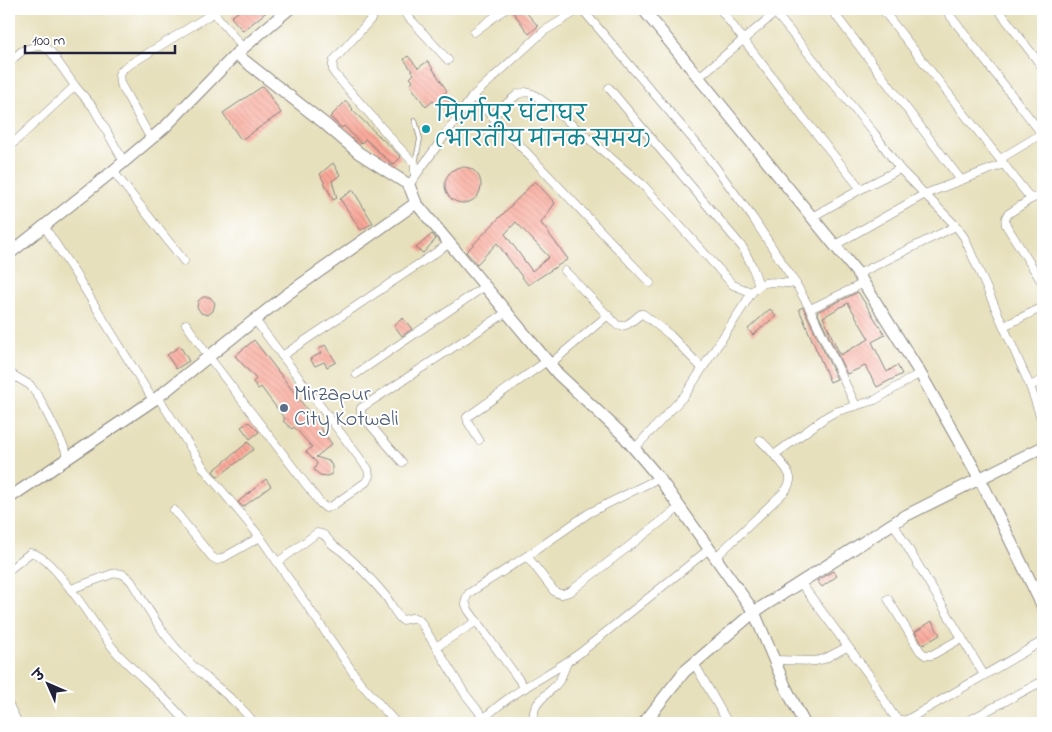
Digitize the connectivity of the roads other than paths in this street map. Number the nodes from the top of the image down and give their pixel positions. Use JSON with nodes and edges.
{"nodes":[{"id":1,"x":289,"y":9,"type":"edge"},
{"id":2,"x":377,"y":9,"type":"edge"},
{"id":3,"x":401,"y":9,"type":"edge"},
{"id":4,"x":505,"y":9,"type":"edge"},
{"id":5,"x":581,"y":9,"type":"edge"},
{"id":6,"x":643,"y":9,"type":"edge"},
{"id":7,"x":720,"y":9,"type":"edge"},
{"id":8,"x":831,"y":9,"type":"edge"},
{"id":9,"x":882,"y":9,"type":"edge"},
{"id":10,"x":945,"y":9,"type":"edge"},
{"id":11,"x":998,"y":9,"type":"edge"},
{"id":12,"x":212,"y":11,"type":"edge"},
{"id":13,"x":773,"y":11,"type":"edge"},
{"id":14,"x":276,"y":13,"type":"edge"},
{"id":15,"x":474,"y":32,"type":"dead end"},
{"id":16,"x":744,"y":39,"type":"junction"},
{"id":17,"x":239,"y":51,"type":"junction"},
{"id":18,"x":448,"y":60,"type":"dead end"},
{"id":19,"x":9,"y":62,"type":"edge"},
{"id":20,"x":1043,"y":68,"type":"edge"},
{"id":21,"x":699,"y":77,"type":"junction"},
{"id":22,"x":75,"y":86,"type":"junction"},
{"id":23,"x":609,"y":88,"type":"dead end"},
{"id":24,"x":473,"y":96,"type":"junction"},
{"id":25,"x":492,"y":116,"type":"junction"},
{"id":26,"x":415,"y":120,"type":"dead end"},
{"id":27,"x":1042,"y":134,"type":"edge"},
{"id":28,"x":151,"y":138,"type":"junction"},
{"id":29,"x":9,"y":147,"type":"edge"},
{"id":30,"x":124,"y":162,"type":"junction"},
{"id":31,"x":1002,"y":162,"type":"junction"},
{"id":32,"x":415,"y":164,"type":"junction"},
{"id":33,"x":900,"y":169,"type":"junction"},
{"id":34,"x":113,"y":171,"type":"junction"},
{"id":35,"x":961,"y":180,"type":"junction"},
{"id":36,"x":412,"y":181,"type":"junction"},
{"id":37,"x":861,"y":189,"type":"junction"},
{"id":38,"x":925,"y":194,"type":"junction"},
{"id":39,"x":1043,"y":194,"type":"edge"},
{"id":40,"x":1032,"y":199,"type":"junction"},
{"id":41,"x":416,"y":202,"type":"junction"},
{"id":42,"x":812,"y":217,"type":"junction"},
{"id":43,"x":44,"y":226,"type":"junction"},
{"id":44,"x":956,"y":226,"type":"junction"},
{"id":45,"x":450,"y":242,"type":"junction"},
{"id":46,"x":835,"y":245,"type":"junction"},
{"id":47,"x":9,"y":254,"type":"edge"},
{"id":48,"x":184,"y":261,"type":"dead end"},
{"id":49,"x":565,"y":271,"type":"dead end"},
{"id":50,"x":861,"y":278,"type":"junction"},
{"id":51,"x":650,"y":283,"type":"dead end"},
{"id":52,"x":796,"y":284,"type":"junction"},
{"id":53,"x":1043,"y":284,"type":"edge"},
{"id":54,"x":486,"y":286,"type":"junction"},
{"id":55,"x":759,"y":286,"type":"junction"},
{"id":56,"x":751,"y":292,"type":"junction"},
{"id":57,"x":1043,"y":307,"type":"edge"},
{"id":58,"x":810,"y":309,"type":"junction"},
{"id":59,"x":507,"y":312,"type":"junction"},
{"id":60,"x":608,"y":315,"type":"junction"},
{"id":61,"x":255,"y":320,"type":"junction"},
{"id":62,"x":186,"y":324,"type":"dead end"},
{"id":63,"x":1004,"y":326,"type":"junction"},
{"id":64,"x":282,"y":356,"type":"junction"},
{"id":65,"x":209,"y":357,"type":"junction"},
{"id":66,"x":549,"y":363,"type":"junction"},
{"id":67,"x":702,"y":368,"type":"junction"},
{"id":68,"x":9,"y":373,"type":"edge"},
{"id":69,"x":920,"y":373,"type":"junction"},
{"id":70,"x":356,"y":374,"type":"dead end"},
{"id":71,"x":1043,"y":380,"type":"edge"},
{"id":72,"x":1030,"y":386,"type":"junction"},
{"id":73,"x":156,"y":398,"type":"junction"},
{"id":74,"x":856,"y":406,"type":"junction"},
{"id":75,"x":1043,"y":424,"type":"edge"},
{"id":76,"x":478,"y":440,"type":"dead end"},
{"id":77,"x":760,"y":440,"type":"dead end"},
{"id":78,"x":1043,"y":447,"type":"edge"},
{"id":79,"x":634,"y":449,"type":"junction"},
{"id":80,"x":774,"y":455,"type":"junction"},
{"id":81,"x":69,"y":457,"type":"junction"},
{"id":82,"x":402,"y":462,"type":"dead end"},
{"id":83,"x":659,"y":478,"type":"junction"},
{"id":84,"x":980,"y":479,"type":"junction"},
{"id":85,"x":9,"y":498,"type":"edge"},
{"id":86,"x":680,"y":508,"type":"junction"},
{"id":87,"x":174,"y":510,"type":"dead end"},
{"id":88,"x":893,"y":523,"type":"junction"},
{"id":89,"x":260,"y":537,"type":"junction"},
{"id":90,"x":712,"y":553,"type":"junction"},
{"id":91,"x":527,"y":556,"type":"junction"},
{"id":92,"x":278,"y":562,"type":"junction"},
{"id":93,"x":9,"y":570,"type":"edge"},
{"id":94,"x":800,"y":582,"type":"junction"},
{"id":95,"x":71,"y":589,"type":"junction"},
{"id":96,"x":888,"y":599,"type":"dead end"},
{"id":97,"x":1043,"y":607,"type":"edge"},
{"id":98,"x":754,"y":612,"type":"junction"},
{"id":99,"x":477,"y":621,"type":"junction"},
{"id":100,"x":962,"y":638,"type":"junction"},
{"id":101,"x":1043,"y":641,"type":"edge"},
{"id":102,"x":436,"y":647,"type":"junction"},
{"id":103,"x":847,"y":647,"type":"junction"},
{"id":104,"x":774,"y":660,"type":"junction"},
{"id":105,"x":566,"y":663,"type":"junction"},
{"id":106,"x":694,"y":663,"type":"junction"},
{"id":107,"x":984,"y":675,"type":"junction"},
{"id":108,"x":1043,"y":681,"type":"edge"},
{"id":109,"x":525,"y":688,"type":"junction"},
{"id":110,"x":9,"y":705,"type":"edge"},
{"id":111,"x":482,"y":721,"type":"edge"},
{"id":112,"x":647,"y":722,"type":"edge"},
{"id":113,"x":18,"y":723,"type":"edge"},
{"id":114,"x":187,"y":723,"type":"edge"},
{"id":115,"x":254,"y":723,"type":"edge"},
{"id":116,"x":396,"y":723,"type":"edge"},
{"id":117,"x":536,"y":723,"type":"edge"},
{"id":118,"x":728,"y":723,"type":"edge"},
{"id":119,"x":804,"y":723,"type":"edge"},
{"id":120,"x":964,"y":723,"type":"edge"}],
"edges":[{"from":1,"to":14,"type":"street"},
{"from":2,"to":32,"type":"street"},
{"from":3,"to":18,"type":"street"},
{"from":4,"to":15,"type":"street"},
{"from":5,"to":24,"type":"street"},
{"from":5,"to":52,"type":"street"},
{"from":6,"to":21,"type":"street"},
{"from":7,"to":16,"type":"street"},
{"from":8,"to":35,"type":"street"},
{"from":9,"to":31,"type":"street"},
{"from":10,"to":27,"type":"street"},
{"from":11,"to":20,"type":"street"},
{"from":12,"to":17,"type":"street"},
{"from":12,"to":28,"type":"street"},
{"from":13,"to":16,"type":"street"},
{"from":13,"to":33,"type":"street"},
{"from":14,"to":17,"type":"street"},
{"from":16,"to":21,"type":"street"},
{"from":16,"to":37,"type":"street"},
{"from":17,"to":28,"type":"street"},
{"from":17,"to":36,"type":"street"},
{"from":19,"to":22,"type":"street"},
{"from":21,"to":42,"type":"street"},
{"from":22,"to":29,"type":"street"},
{"from":22,"to":30,"type":"street"},
{"from":23,"to":55,"type":"street"},
{"from":24,"to":25,"type":"street"},
{"from":24,"to":36,"type":"street"},
{"from":25,"to":51,"type":"street"},
{"from":25,"to":56,"type":"street"},
{"from":26,"to":32,"type":"lane"},
{"from":27,"to":31,"type":"street"},
{"from":28,"to":30,"type":"street"},
{"from":30,"to":34,"type":"street"},
{"from":31,"to":35,"type":"street"},
{"from":31,"to":40,"type":"street"},
{"from":32,"to":36,"type":"street"},
{"from":33,"to":37,"type":"street"},
{"from":33,"to":38,"type":"street"},
{"from":34,"to":43,"type":"street"},
{"from":34,"to":48,"type":"street"},
{"from":35,"to":38,"type":"street"},
{"from":36,"to":41,"type":"street"},
{"from":37,"to":42,"type":"street"},
{"from":38,"to":44,"type":"street"},
{"from":38,"to":46,"type":"street"},
{"from":39,"to":40,"type":"street"},
{"from":40,"to":53,"type":"street"},
{"from":41,"to":45,"type":"street"},
{"from":41,"to":61,"type":"street"},
{"from":42,"to":46,"type":"street"},
{"from":43,"to":47,"type":"street"},
{"from":43,"to":73,"type":"street"},
{"from":44,"to":50,"type":"street"},
{"from":44,"to":63,"type":"street"},
{"from":45,"to":54,"type":"street"},
{"from":45,"to":64,"type":"street"},
{"from":46,"to":50,"type":"street"},
{"from":49,"to":60,"type":"street"},
{"from":50,"to":58,"type":"street"},
{"from":50,"to":69,"type":"street"},
{"from":52,"to":55,"type":"street"},
{"from":52,"to":58,"type":"street"},
{"from":54,"to":59,"type":"street"},
{"from":54,"to":70,"type":"street"},
{"from":55,"to":56,"type":"street"},
{"from":56,"to":67,"type":"street"},
{"from":57,"to":63,"type":"street"},
{"from":58,"to":74,"type":"street"},
{"from":59,"to":66,"type":"street"},
{"from":59,"to":82,"type":"street"},
{"from":60,"to":66,"type":"street"},
{"from":60,"to":67,"type":"street"},
{"from":61,"to":64,"type":"street"},
{"from":61,"to":65,"type":"street"},
{"from":62,"to":65,"type":"street"},
{"from":63,"to":72,"type":"street"},
{"from":64,"to":65,"type":"street"},
{"from":65,"to":73,"type":"street"},
{"from":66,"to":76,"type":"street"},
{"from":66,"to":79,"type":"street"},
{"from":67,"to":79,"type":"street"},
{"from":68,"to":81,"type":"street"},
{"from":69,"to":74,"type":"street"},
{"from":69,"to":84,"type":"street"},
{"from":71,"to":72,"type":"street"},
{"from":72,"to":75,"type":"street"},
{"from":73,"to":81,"type":"street"},
{"from":73,"to":89,"type":"street"},
{"from":74,"to":80,"type":"street"},
{"from":77,"to":80,"type":"street"},
{"from":78,"to":84,"type":"street"},
{"from":79,"to":83,"type":"street"},
{"from":80,"to":90,"type":"street"},
{"from":81,"to":85,"type":"street"},
{"from":83,"to":86,"type":"street"},
{"from":83,"to":91,"type":"street"},
{"from":84,"to":88,"type":"street"},
{"from":84,"to":97,"type":"street"},
{"from":86,"to":90,"type":"street"},
{"from":86,"to":91,"type":"street"},
{"from":87,"to":89,"type":"street"},
{"from":88,"to":94,"type":"street"},
{"from":88,"to":100,"type":"street"},
{"from":89,"to":92,"type":"street"},
{"from":90,"to":98,"type":"street"},
{"from":90,"to":105,"type":"street"},
{"from":91,"to":99,"type":"street"},
{"from":92,"to":102,"type":"street"},
{"from":92,"to":116,"type":"street"},
{"from":93,"to":95,"type":"street"},
{"from":94,"to":98,"type":"street"},
{"from":94,"to":103,"type":"street"},
{"from":95,"to":114,"type":"street"},
{"from":95,"to":115,"type":"street"},
{"from":96,"to":100,"type":"street"},
{"from":98,"to":104,"type":"street"},
{"from":98,"to":106,"type":"street"},
{"from":99,"to":102,"type":"street"},
{"from":99,"to":109,"type":"street"},
{"from":100,"to":107,"type":"street"},
{"from":101,"to":107,"type":"street"},
{"from":102,"to":111,"type":"street"},
{"from":103,"to":104,"type":"street"},
{"from":103,"to":107,"type":"street"},
{"from":104,"to":119,"type":"street"},
{"from":105,"to":109,"type":"street"},
{"from":105,"to":117,"type":"street"},
{"from":106,"to":112,"type":"street"},
{"from":106,"to":118,"type":"street"},
{"from":108,"to":120,"type":"street"},
{"from":109,"to":111,"type":"street"},
{"from":110,"to":113,"type":"street"}]}
